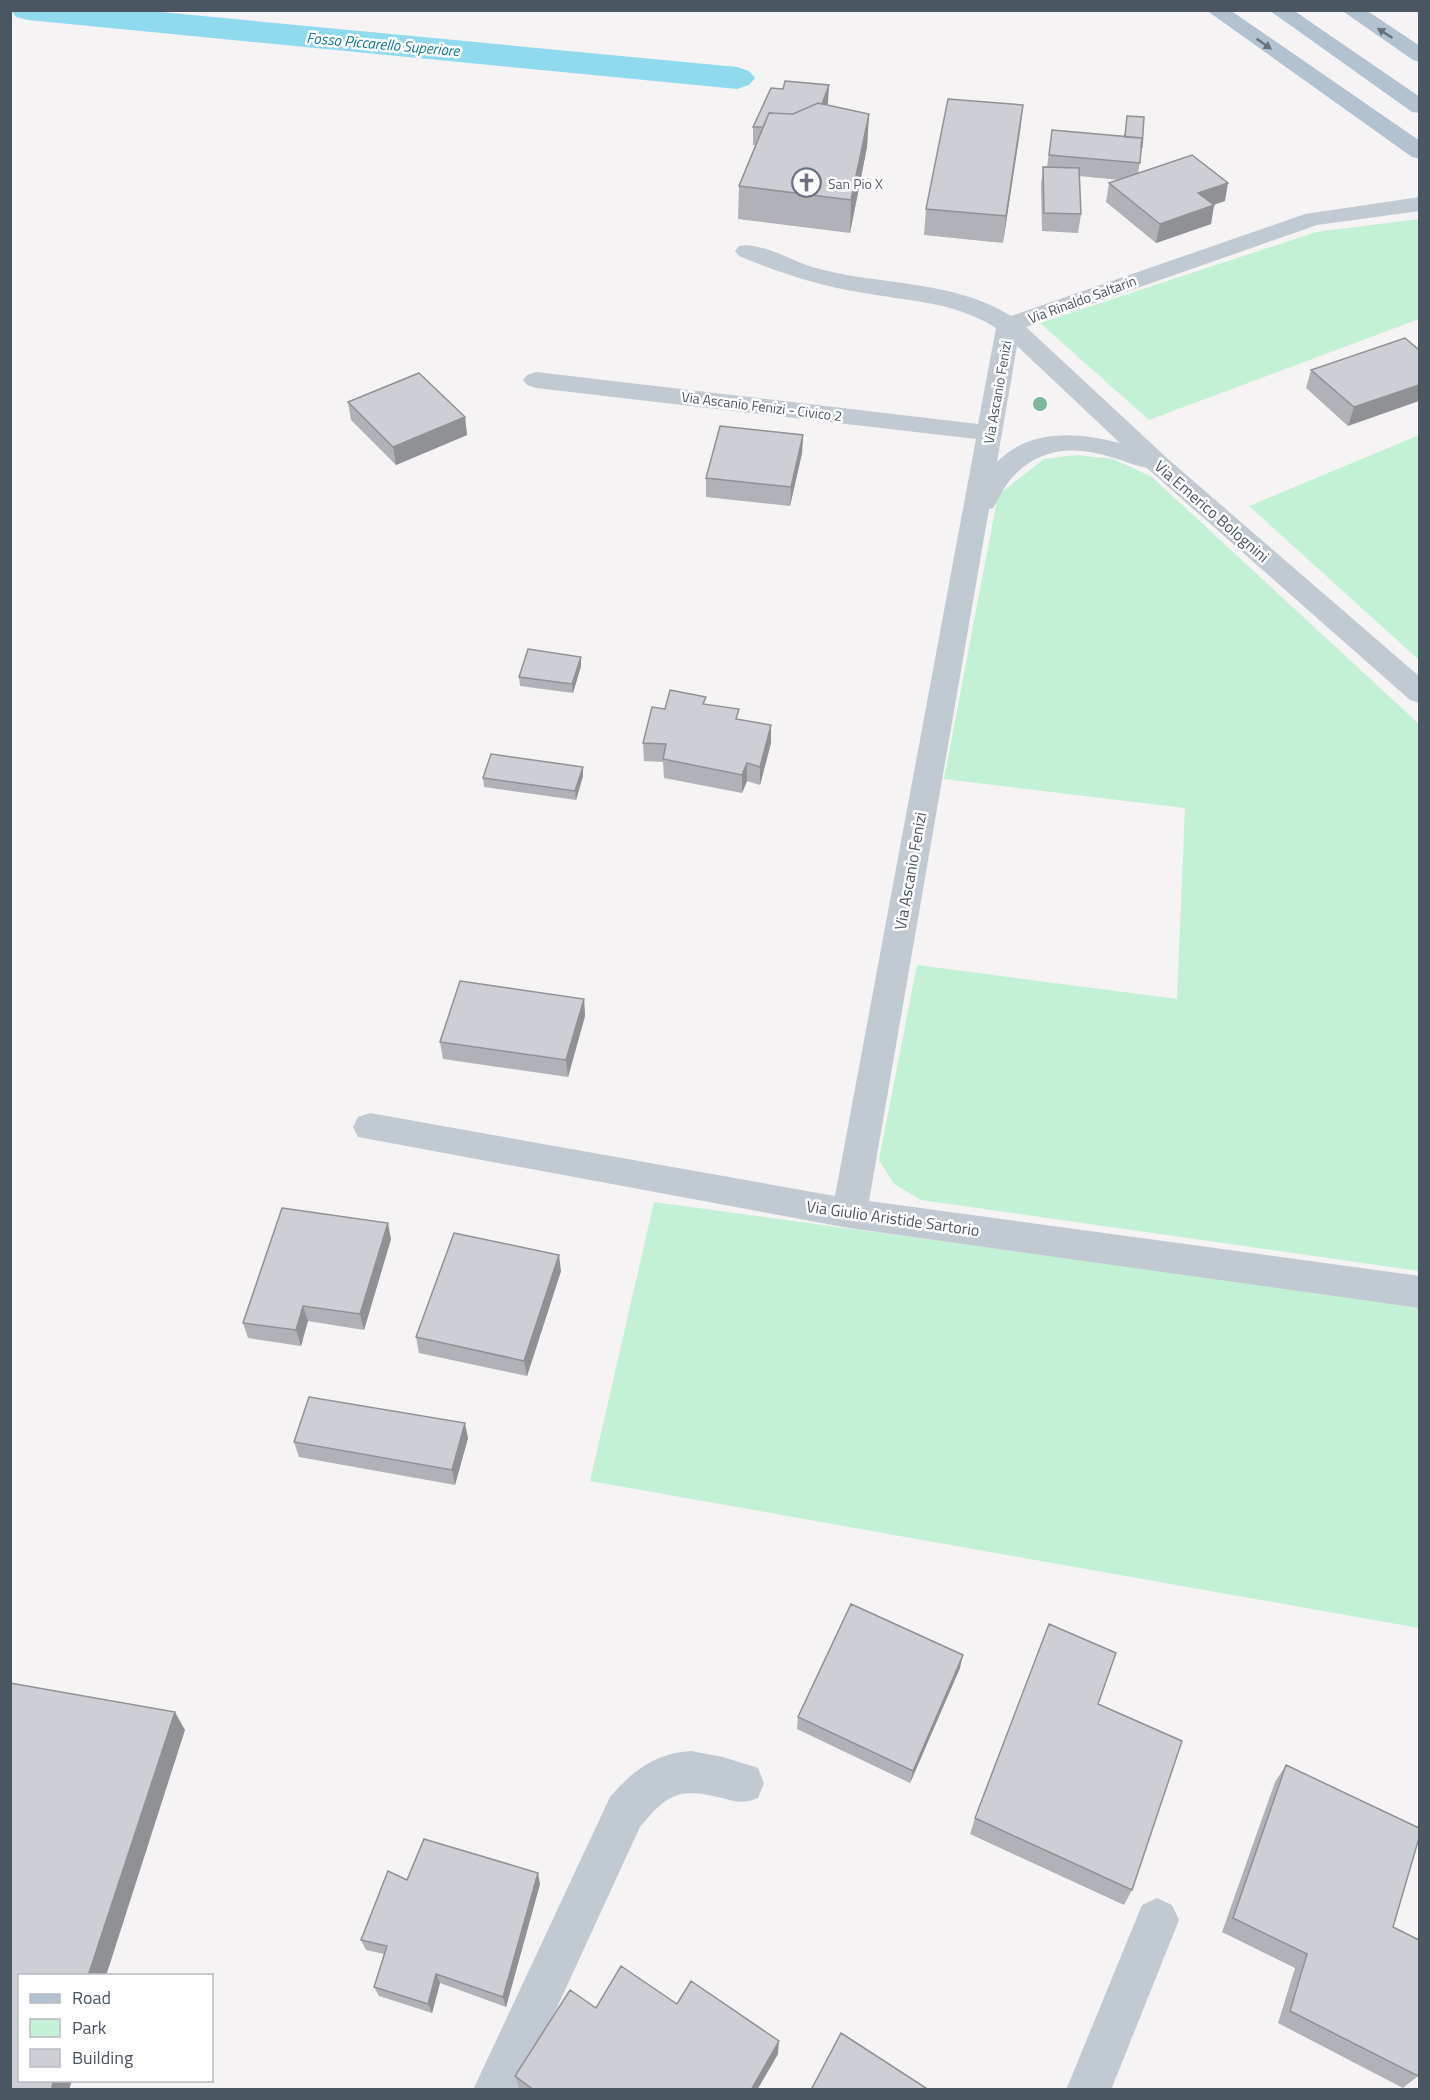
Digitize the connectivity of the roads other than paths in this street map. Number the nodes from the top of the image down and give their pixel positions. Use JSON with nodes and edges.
{"nodes":[{"id":1,"x":1216,"y":10,"type":"edge"},
{"id":2,"x":1279,"y":10,"type":"edge"},
{"id":3,"x":1351,"y":10,"type":"edge"},
{"id":4,"x":1419,"y":56,"type":"edge"},
{"id":5,"x":1419,"y":107,"type":"edge"},
{"id":6,"x":1419,"y":152,"type":"edge"},
{"id":7,"x":1419,"y":204,"type":"edge"},
{"id":8,"x":747,"y":251,"type":"dead end"},
{"id":9,"x":1009,"y":325,"type":"junction"},
{"id":10,"x":536,"y":380,"type":"dead end"},
{"id":11,"x":989,"y":433,"type":"junction"},
{"id":12,"x":1159,"y":465,"type":"junction"},
{"id":13,"x":972,"y":530,"type":"junction"},
{"id":14,"x":1419,"y":693,"type":"edge"},
{"id":15,"x":370,"y":1127,"type":"dead end"},
{"id":16,"x":849,"y":1213,"type":"junction"},
{"id":17,"x":1419,"y":1292,"type":"edge"},
{"id":18,"x":743,"y":1783,"type":"dead end"},
{"id":19,"x":1157,"y":1920,"type":"dead end"},
{"id":20,"x":495,"y":2090,"type":"edge"},
{"id":21,"x":1088,"y":2090,"type":"edge"}],
"edges":[{"from":1,"to":6,"type":"main road","one_way":true},
{"from":2,"to":5,"type":"main road"},
{"from":4,"to":3,"type":"main road","one_way":true},
{"from":7,"to":9,"type":"street","name":"Via Rinaldo Saltarin"},
{"from":8,"to":9,"type":"street","name":"Via Rinaldo Saltarin"},
{"from":9,"to":11,"type":"street","name":"Via Ascanio Fenizi"},
{"from":9,"to":12,"type":"street","name":"Via Emerico Bolognini"},
{"from":10,"to":11,"type":"street","name":"Via Ascanio Fenizi - Civico 2"},
{"from":11,"to":13,"type":"street","name":"Via Ascanio Fenizi"},
{"from":12,"to":13,"type":"street","name":"Via Ascanio Fenizi"},
{"from":12,"to":14,"type":"street","name":"Via Emerico Bolognini"},
{"from":13,"to":16,"type":"street","name":"Via Ascanio Fenizi"},
{"from":15,"to":16,"type":"street","name":"Via Giulio Aristide Sartorio"},
{"from":16,"to":17,"type":"street","name":"Via Giulio Aristide Sartorio"},
{"from":18,"to":20,"type":"street"},
{"from":19,"to":21,"type":"street"}]}
